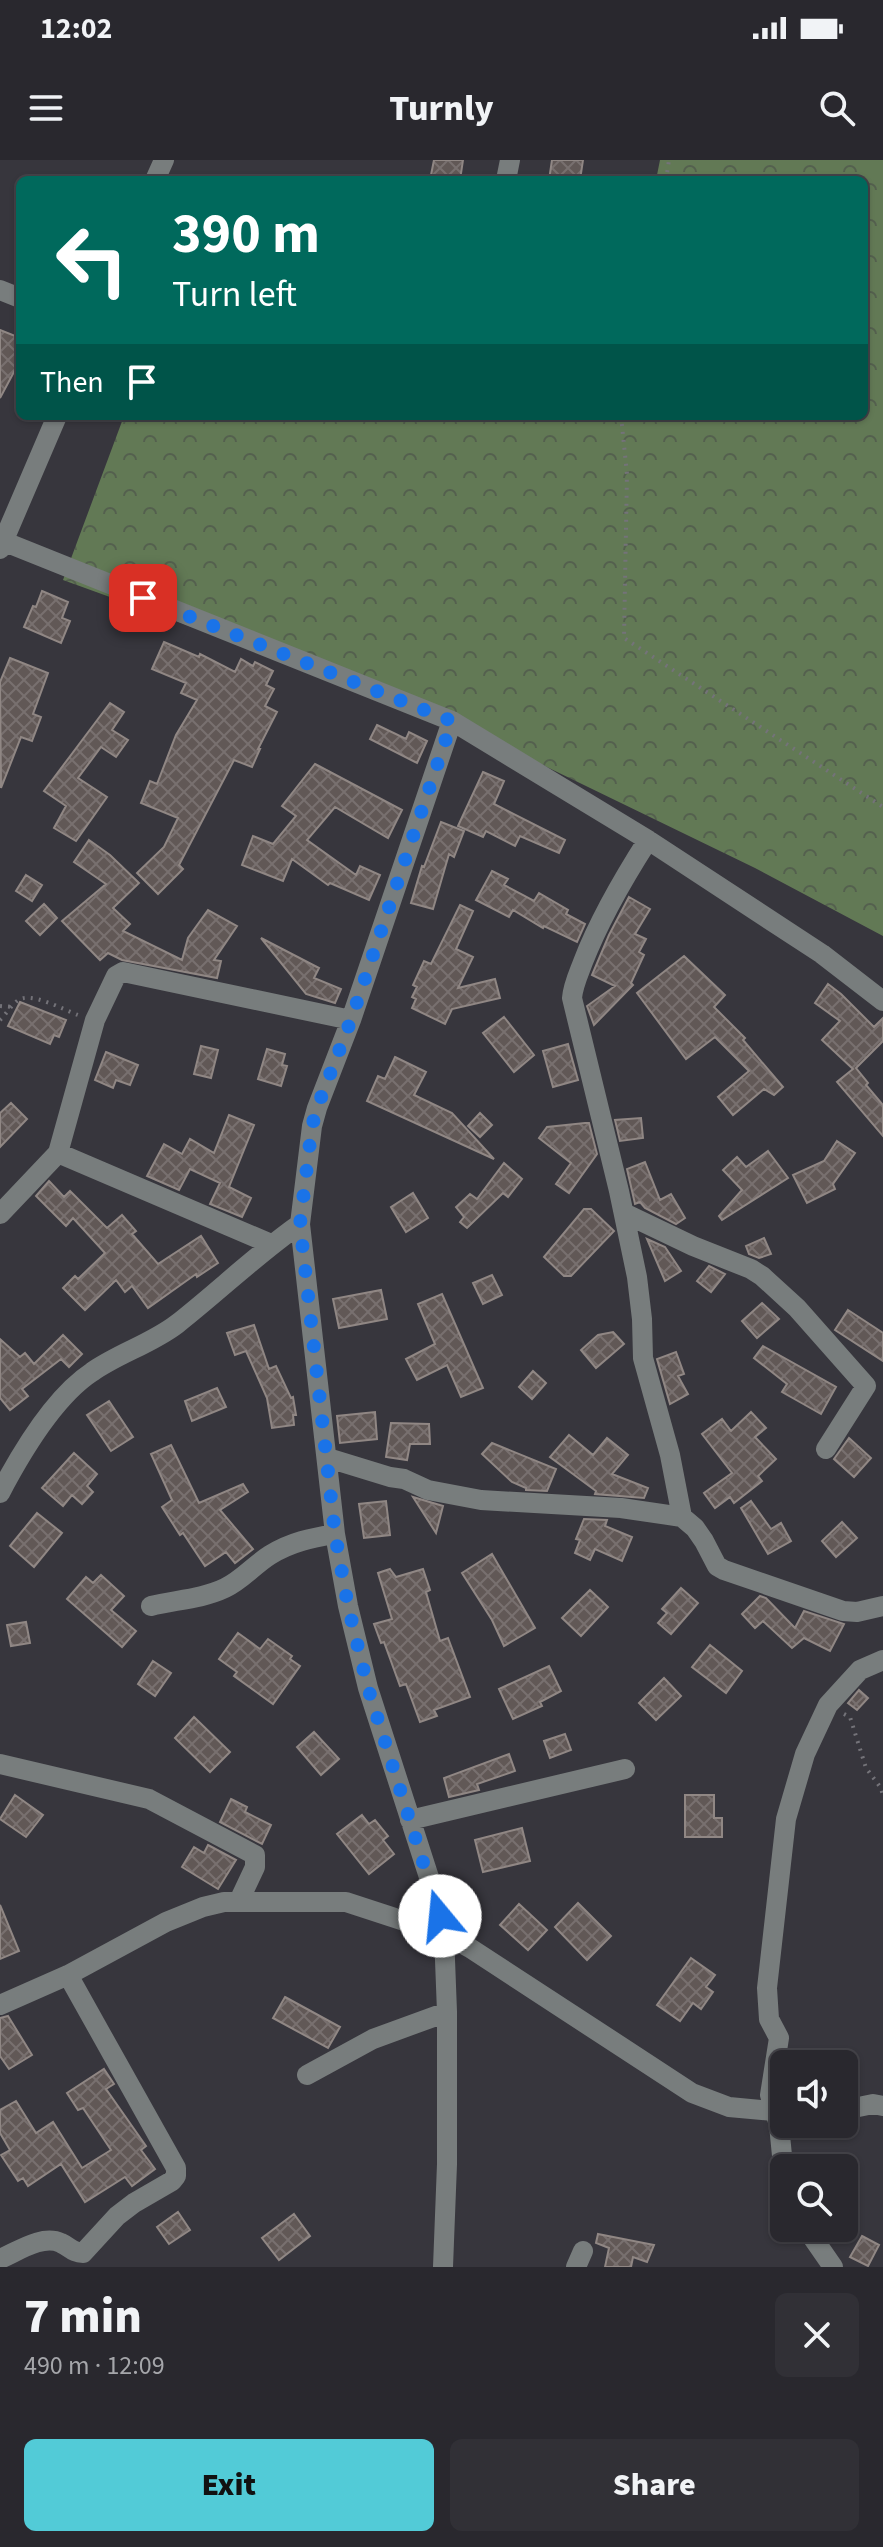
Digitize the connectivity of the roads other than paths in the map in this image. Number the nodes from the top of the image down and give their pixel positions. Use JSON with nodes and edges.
{"nodes":[{"id":1,"x":55,"y":420,"type":"edge"},
{"id":2,"x":1,"y":544,"type":"edge"},
{"id":3,"x":452,"y":721,"type":"junction"},
{"id":4,"x":648,"y":840,"type":"junction"},
{"id":5,"x":883,"y":1001,"type":"edge"},
{"id":6,"x":351,"y":1020,"type":"junction"},
{"id":7,"x":58,"y":1153,"type":"junction"},
{"id":8,"x":624,"y":1213,"type":"junction"},
{"id":9,"x":0,"y":1214,"type":"edge"},
{"id":10,"x":300,"y":1224,"type":"junction"},
{"id":11,"x":271,"y":1244,"type":"junction"},
{"id":12,"x":826,"y":1449,"type":"dead end"},
{"id":13,"x":8,"y":1455,"type":"edge"},
{"id":14,"x":328,"y":1458,"type":"junction"},
{"id":15,"x":0,"y":1493,"type":"edge"},
{"id":16,"x":682,"y":1517,"type":"junction"},
{"id":17,"x":335,"y":1534,"type":"junction"},
{"id":18,"x":151,"y":1606,"type":"dead end"},
{"id":19,"x":883,"y":1606,"type":"edge"},
{"id":20,"x":883,"y":1660,"type":"edge"},
{"id":21,"x":0,"y":1764,"type":"edge"},
{"id":22,"x":625,"y":1769,"type":"dead end"},
{"id":23,"x":410,"y":1820,"type":"junction"},
{"id":24,"x":239,"y":1901,"type":"junction"},
{"id":25,"x":444,"y":1934,"type":"junction"},
{"id":26,"x":68,"y":1975,"type":"junction"},
{"id":27,"x":0,"y":2005,"type":"edge"},
{"id":28,"x":447,"y":2012,"type":"junction"},
{"id":29,"x":777,"y":2050,"type":"edge"},
{"id":30,"x":307,"y":2075,"type":"dead end"},
{"id":31,"x":883,"y":2106,"type":"edge"},
{"id":32,"x":858,"y":2107,"type":"edge"},
{"id":33,"x":770,"y":2111,"type":"edge"},
{"id":34,"x":816,"y":2242,"type":"edge"},
{"id":35,"x":0,"y":2259,"type":"edge"},
{"id":36,"x":440,"y":2264,"type":"edge"},
{"id":37,"x":833,"y":2267,"type":"edge"}],
"edges":[{"from":1,"to":2,"type":"street"},
{"from":2,"to":3,"type":"street"},
{"from":3,"to":4,"type":"street"},
{"from":3,"to":6,"type":"street"},
{"from":4,"to":5,"type":"street"},
{"from":4,"to":8,"type":"street"},
{"from":6,"to":7,"type":"street"},
{"from":6,"to":10,"type":"street"},
{"from":7,"to":9,"type":"street"},
{"from":7,"to":11,"type":"street"},
{"from":8,"to":12,"type":"street"},
{"from":8,"to":16,"type":"street"},
{"from":10,"to":11,"type":"street"},
{"from":10,"to":14,"type":"street"},
{"from":11,"to":13,"type":"street"},
{"from":13,"to":15,"type":"street"},
{"from":14,"to":16,"type":"street"},
{"from":14,"to":17,"type":"street"},
{"from":16,"to":19,"type":"street"},
{"from":17,"to":18,"type":"street"},
{"from":17,"to":23,"type":"street"},
{"from":20,"to":29,"type":"street"},
{"from":21,"to":24,"type":"street"},
{"from":22,"to":23,"type":"street"},
{"from":23,"to":25,"type":"street"},
{"from":24,"to":25,"type":"street"},
{"from":24,"to":26,"type":"street"},
{"from":25,"to":28,"type":"street"},
{"from":25,"to":33,"type":"street"},
{"from":26,"to":27,"type":"street"},
{"from":26,"to":35,"type":"street"},
{"from":28,"to":30,"type":"street"},
{"from":28,"to":36,"type":"street"},
{"from":31,"to":32,"type":"street"},
{"from":34,"to":37,"type":"street"}]}
